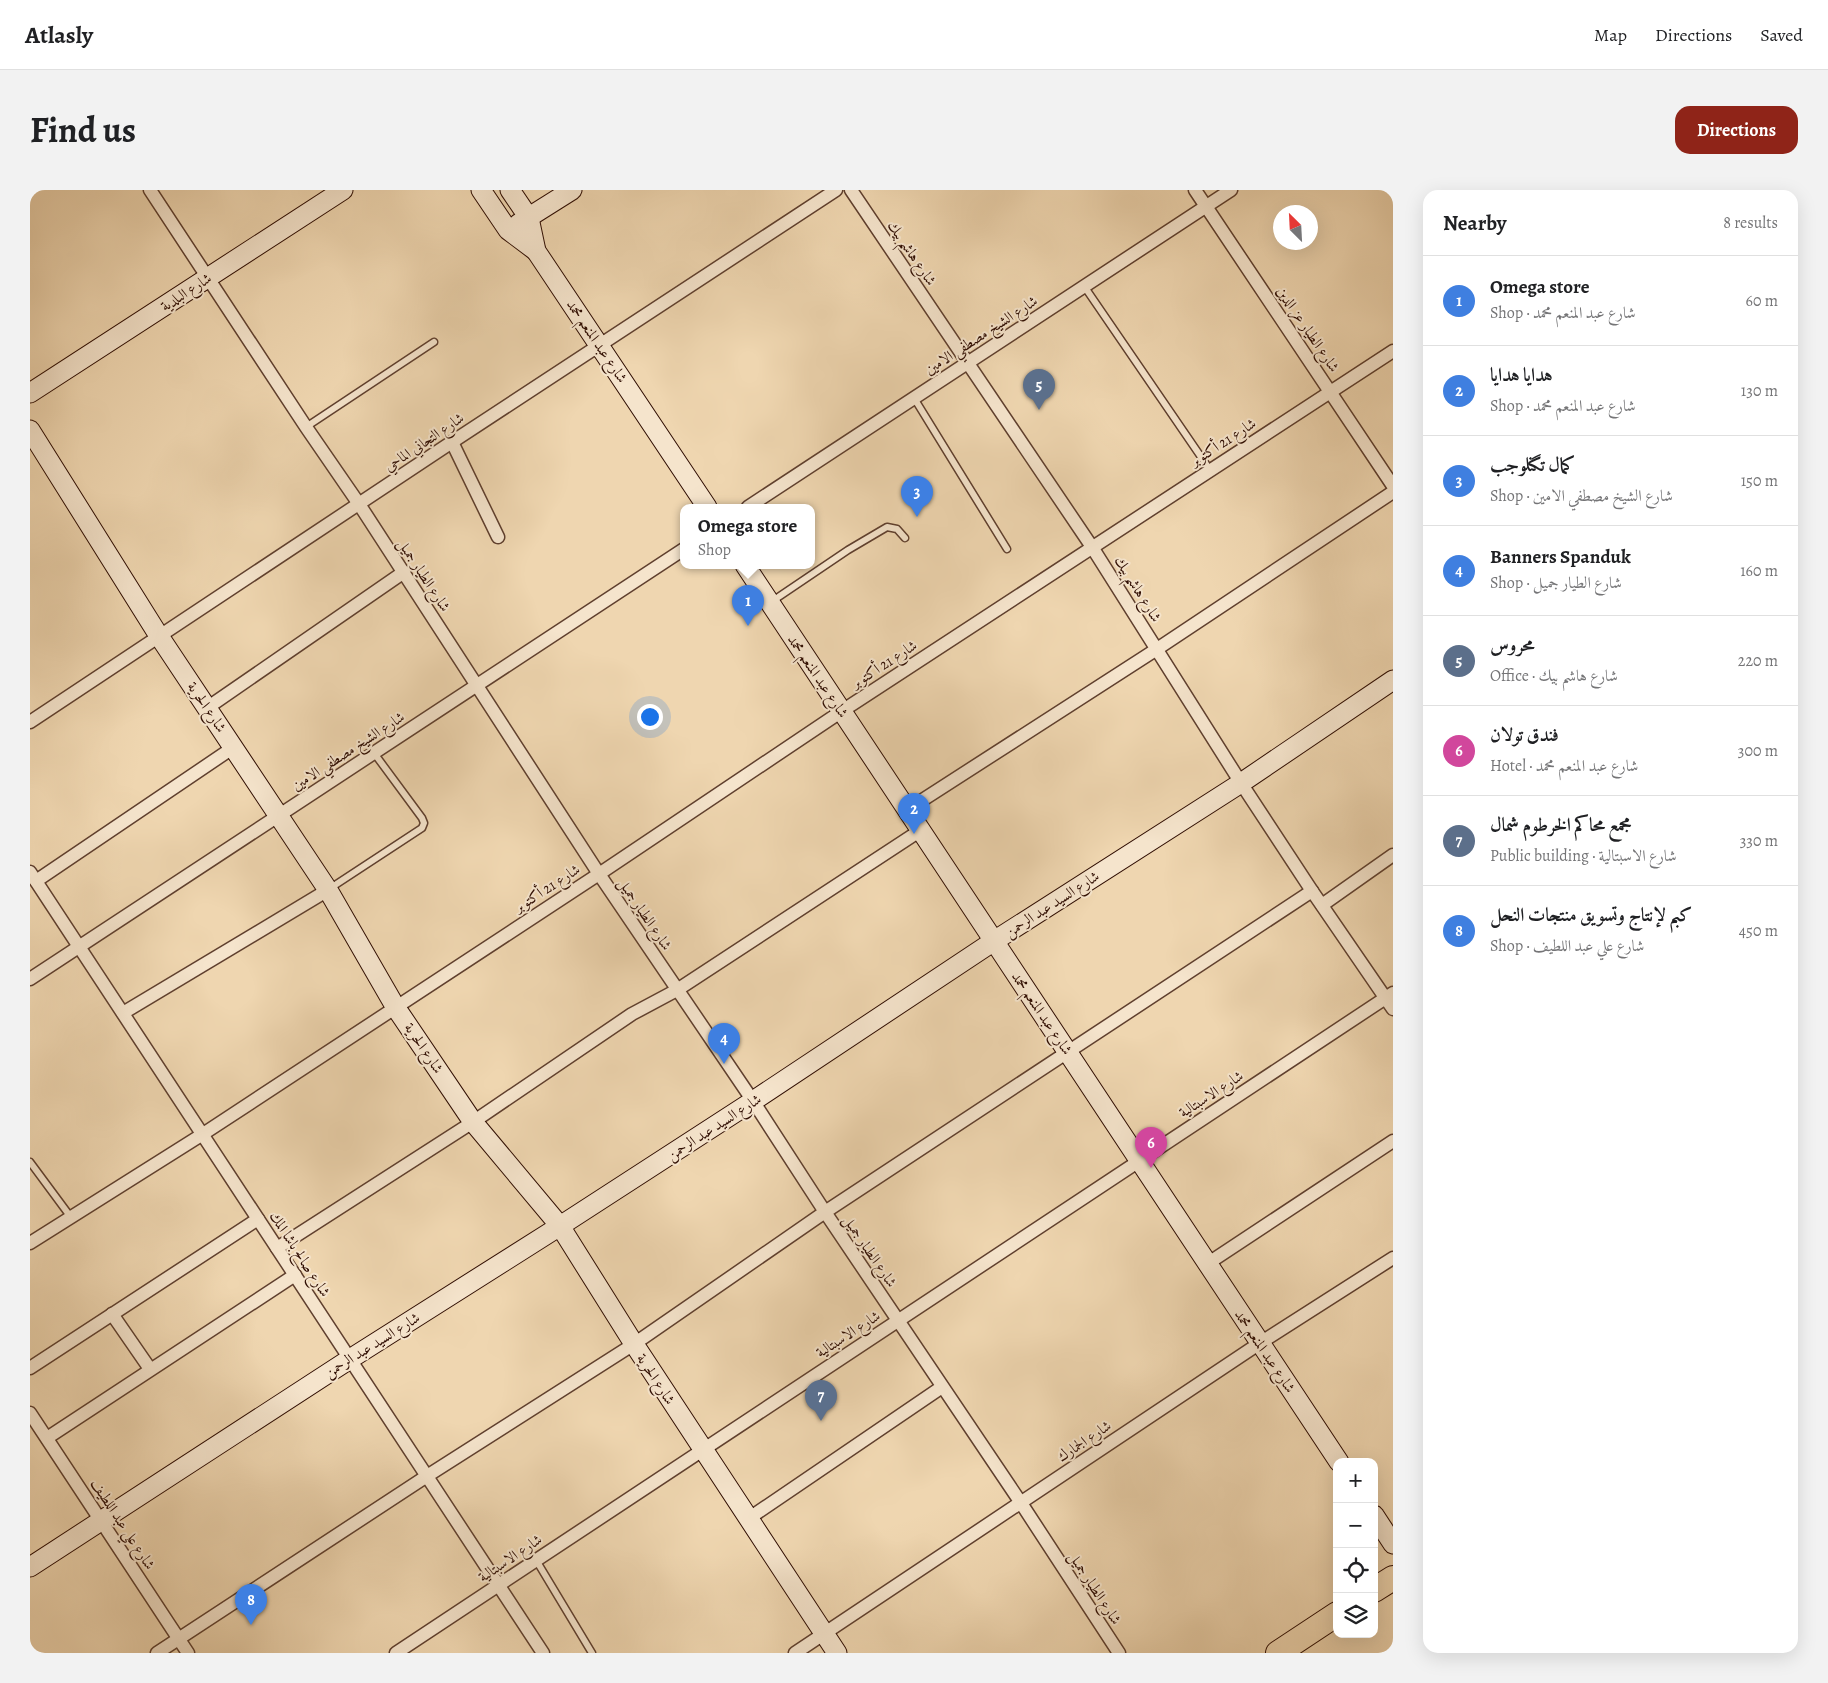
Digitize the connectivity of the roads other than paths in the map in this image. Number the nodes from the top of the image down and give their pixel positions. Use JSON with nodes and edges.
{"nodes":[{"id":1,"x":150,"y":190,"type":"edge"},
{"id":2,"x":343,"y":190,"type":"edge"},
{"id":3,"x":481,"y":190,"type":"edge"},
{"id":4,"x":510,"y":190,"type":"edge"},
{"id":5,"x":572,"y":190,"type":"edge"},
{"id":6,"x":836,"y":190,"type":"edge"},
{"id":7,"x":851,"y":190,"type":"edge"},
{"id":8,"x":1195,"y":190,"type":"edge"},
{"id":9,"x":1231,"y":190,"type":"edge"},
{"id":10,"x":1206,"y":206,"type":"junction"},
{"id":11,"x":529,"y":218,"type":"junction"},
{"id":12,"x":508,"y":230,"type":"junction"},
{"id":13,"x":536,"y":251,"type":"junction"},
{"id":14,"x":207,"y":278,"type":"junction"},
{"id":15,"x":1084,"y":286,"type":"junction"},
{"id":16,"x":434,"y":342,"type":"dead end"},
{"id":17,"x":600,"y":346,"type":"junction"},
{"id":18,"x":1393,"y":351,"type":"edge"},
{"id":19,"x":967,"y":363,"type":"junction"},
{"id":20,"x":1330,"y":392,"type":"junction"},
{"id":21,"x":30,"y":393,"type":"edge"},
{"id":22,"x":914,"y":398,"type":"junction"},
{"id":23,"x":306,"y":427,"type":"junction"},
{"id":24,"x":30,"y":430,"type":"edge"},
{"id":25,"x":452,"y":442,"type":"junction"},
{"id":26,"x":1210,"y":470,"type":"junction"},
{"id":27,"x":1393,"y":486,"type":"edge"},
{"id":28,"x":1393,"y":492,"type":"edge"},
{"id":29,"x":359,"y":504,"type":"junction"},
{"id":30,"x":705,"y":504,"type":"edge"},
{"id":31,"x":753,"y":504,"type":"edge"},
{"id":32,"x":498,"y":537,"type":"dead end"},
{"id":33,"x":905,"y":538,"type":"dead end"},
{"id":34,"x":1092,"y":547,"type":"junction"},
{"id":35,"x":1007,"y":548,"type":"dead end"},
{"id":36,"x":680,"y":552,"type":"edge"},
{"id":37,"x":748,"y":569,"type":"edge"},
{"id":38,"x":404,"y":572,"type":"junction"},
{"id":39,"x":770,"y":602,"type":"junction"},
{"id":40,"x":159,"y":636,"type":"junction"},
{"id":41,"x":1156,"y":649,"type":"junction"},
{"id":42,"x":1393,"y":680,"type":"edge"},
{"id":43,"x":477,"y":686,"type":"junction"},
{"id":44,"x":207,"y":708,"type":"junction"},
{"id":45,"x":842,"y":711,"type":"junction"},
{"id":46,"x":30,"y":722,"type":"edge"},
{"id":47,"x":234,"y":747,"type":"junction"},
{"id":48,"x":374,"y":753,"type":"junction"},
{"id":49,"x":1241,"y":783,"type":"junction"},
{"id":50,"x":907,"y":810,"type":"junction"},
{"id":51,"x":280,"y":815,"type":"junction"},
{"id":52,"x":921,"y":830,"type":"junction"},
{"id":53,"x":1393,"y":855,"type":"edge"},
{"id":54,"x":599,"y":874,"type":"junction"},
{"id":55,"x":33,"y":876,"type":"edge"},
{"id":56,"x":328,"y":890,"type":"junction"},
{"id":57,"x":1312,"y":891,"type":"junction"},
{"id":58,"x":1322,"y":905,"type":"junction"},
{"id":59,"x":994,"y":941,"type":"junction"},
{"id":60,"x":79,"y":947,"type":"junction"},
{"id":61,"x":30,"y":979,"type":"edge"},
{"id":62,"x":677,"y":990,"type":"junction"},
{"id":63,"x":1389,"y":995,"type":"edge"},
{"id":64,"x":396,"y":1008,"type":"junction"},
{"id":65,"x":1393,"y":1009,"type":"edge"},
{"id":66,"x":123,"y":1013,"type":"junction"},
{"id":67,"x":1067,"y":1052,"type":"junction"},
{"id":68,"x":753,"y":1101,"type":"junction"},
{"id":69,"x":474,"y":1122,"type":"junction"},
{"id":70,"x":202,"y":1134,"type":"junction"},
{"id":71,"x":1393,"y":1141,"type":"edge"},
{"id":72,"x":1139,"y":1161,"type":"junction"},
{"id":73,"x":30,"y":1162,"type":"edge"},
{"id":74,"x":825,"y":1212,"type":"junction"},
{"id":75,"x":70,"y":1216,"type":"junction"},
{"id":76,"x":258,"y":1219,"type":"junction"},
{"id":77,"x":560,"y":1226,"type":"junction"},
{"id":78,"x":30,"y":1243,"type":"edge"},
{"id":79,"x":277,"y":1248,"type":"junction"},
{"id":80,"x":1393,"y":1258,"type":"edge"},
{"id":81,"x":1208,"y":1264,"type":"junction"},
{"id":82,"x":295,"y":1275,"type":"junction"},
{"id":83,"x":112,"y":1314,"type":"junction"},
{"id":84,"x":897,"y":1321,"type":"junction"},
{"id":85,"x":1260,"y":1343,"type":"junction"},
{"id":86,"x":634,"y":1344,"type":"junction"},
{"id":87,"x":350,"y":1359,"type":"junction"},
{"id":88,"x":30,"y":1368,"type":"edge"},
{"id":89,"x":150,"y":1369,"type":"junction"},
{"id":90,"x":942,"y":1388,"type":"junction"},
{"id":91,"x":30,"y":1412,"type":"edge"},
{"id":92,"x":46,"y":1438,"type":"junction"},
{"id":93,"x":702,"y":1450,"type":"junction"},
{"id":94,"x":1336,"y":1458,"type":"edge"},
{"id":95,"x":427,"y":1476,"type":"junction"},
{"id":96,"x":1020,"y":1503,"type":"junction"},
{"id":97,"x":748,"y":1519,"type":"junction"},
{"id":98,"x":100,"y":1520,"type":"junction"},
{"id":99,"x":1378,"y":1521,"type":"edge"},
{"id":100,"x":1393,"y":1544,"type":"edge"},
{"id":101,"x":536,"y":1560,"type":"junction"},
{"id":102,"x":30,"y":1567,"type":"edge"},
{"id":103,"x":1393,"y":1578,"type":"edge"},
{"id":104,"x":499,"y":1585,"type":"junction"},
{"id":105,"x":1378,"y":1587,"type":"edge"},
{"id":106,"x":1393,"y":1594,"type":"edge"},
{"id":107,"x":1378,"y":1604,"type":"edge"},
{"id":108,"x":1333,"y":1617,"type":"edge"},
{"id":109,"x":824,"y":1634,"type":"junction"},
{"id":110,"x":1333,"y":1634,"type":"edge"},
{"id":111,"x":179,"y":1639,"type":"junction"},
{"id":112,"x":157,"y":1653,"type":"edge"},
{"id":113,"x":188,"y":1653,"type":"edge"},
{"id":114,"x":396,"y":1653,"type":"edge"},
{"id":115,"x":543,"y":1653,"type":"edge"},
{"id":116,"x":592,"y":1653,"type":"edge"},
{"id":117,"x":795,"y":1653,"type":"edge"},
{"id":118,"x":837,"y":1653,"type":"edge"},
{"id":119,"x":1119,"y":1653,"type":"edge"},
{"id":120,"x":1278,"y":1653,"type":"edge"},
{"id":121,"x":1303,"y":1653,"type":"edge"}],
"edges":[{"from":1,"to":14,"type":"street","name":"شارع الطيار جميل"},
{"from":2,"to":14,"type":"street","name":"شارع البلدية"},
{"from":3,"to":12,"type":"street","name":"شارع عبد المنعم محمد"},
{"from":4,"to":11,"type":"street","name":"شارع عبد المنعم محمد"},
{"from":5,"to":11,"type":"street"},
{"from":6,"to":17,"type":"street","name":"شارع التجاني الماحي"},
{"from":7,"to":19,"type":"street","name":"شارع هاشم بيك"},
{"from":8,"to":10,"type":"street","name":"شارع الطيار عز الدين"},
{"from":9,"to":10,"type":"street","name":"شارع الشيخ مصطفي الامين"},
{"from":10,"to":15,"type":"street","name":"شارع الشيخ مصطفي الامين"},
{"from":10,"to":20,"type":"street","name":"شارع الطيار عز الدين"},
{"from":11,"to":12,"type":"street"},
{"from":11,"to":13,"type":"street","name":"شارع عبد المنعم محمد"},
{"from":12,"to":13,"type":"street","name":"شارع عبد المنعم محمد"},
{"from":13,"to":17,"type":"street","name":"شارع عبد المنعم محمد"},
{"from":14,"to":21,"type":"street","name":"شارع البلدية"},
{"from":14,"to":23,"type":"street","name":"شارع الطيار جميل"},
{"from":15,"to":19,"type":"street","name":"شارع الشيخ مصطفي الامين"},
{"from":15,"to":26,"type":"lane"},
{"from":16,"to":23,"type":"lane"},
{"from":17,"to":25,"type":"street","name":"شارع التجاني الماحي"},
{"from":17,"to":30,"type":"street","name":"شارع عبد المنعم محمد"},
{"from":18,"to":20,"type":"street","name":"شارع 21 أكتوبر"},
{"from":19,"to":22,"type":"street","name":"شارع الشيخ مصطفي الامين"},
{"from":19,"to":34,"type":"street","name":"شارع هاشم بيك"},
{"from":20,"to":26,"type":"street","name":"شارع 21 أكتوبر"},
{"from":20,"to":27,"type":"street","name":"شارع الطيار عز الدين"},
{"from":22,"to":31,"type":"street","name":"شارع الشيخ مصطفي الامين"},
{"from":22,"to":35,"type":"lane"},
{"from":23,"to":29,"type":"street","name":"شارع الطيار جميل"},
{"from":24,"to":40,"type":"street","name":"شارع الحرية"},
{"from":25,"to":29,"type":"street","name":"شارع التجاني الماحي"},
{"from":25,"to":32,"type":"street"},
{"from":26,"to":34,"type":"street","name":"شارع 21 أكتوبر"},
{"from":28,"to":41,"type":"street"},
{"from":29,"to":38,"type":"street","name":"شارع الطيار جميل"},
{"from":29,"to":40,"type":"street","name":"شارع التجاني الماحي"},
{"from":33,"to":39,"type":"lane"},
{"from":34,"to":41,"type":"street","name":"شارع هاشم بيك"},
{"from":34,"to":45,"type":"street","name":"شارع 21 أكتوبر"},
{"from":36,"to":43,"type":"street","name":"شارع الشيخ مصطفي الامين"},
{"from":37,"to":39,"type":"street","name":"شارع عبد المنعم محمد"},
{"from":38,"to":43,"type":"street","name":"شارع الطيار جميل"},
{"from":38,"to":44,"type":"street"},
{"from":39,"to":45,"type":"street","name":"شارع عبد المنعم محمد"},
{"from":40,"to":44,"type":"street","name":"شارع الحرية"},
{"from":40,"to":46,"type":"street","name":"شارع التجاني الماحي"},
{"from":41,"to":49,"type":"street","name":"شارع هاشم بيك"},
{"from":41,"to":50,"type":"street"},
{"from":42,"to":49,"type":"street","name":"شارع السيد عبد الرحمن"},
{"from":43,"to":48,"type":"street","name":"شارع الشيخ مصطفي الامين"},
{"from":43,"to":54,"type":"street","name":"شارع الطيار جميل"},
{"from":44,"to":47,"type":"street","name":"شارع الحرية"},
{"from":45,"to":50,"type":"street","name":"شارع عبد المنعم محمد"},
{"from":45,"to":54,"type":"street","name":"شارع 21 أكتوبر"},
{"from":47,"to":51,"type":"street","name":"شارع الحرية"},
{"from":47,"to":55,"type":"street"},
{"from":48,"to":51,"type":"street","name":"شارع الشيخ مصطفي الامين"},
{"from":48,"to":56,"type":"lane"},
{"from":49,"to":57,"type":"street","name":"شارع هاشم بيك"},
{"from":49,"to":59,"type":"street","name":"شارع السيد عبد الرحمن"},
{"from":50,"to":52,"type":"street","name":"شارع عبد المنعم محمد"},
{"from":51,"to":56,"type":"street","name":"شارع الحرية"},
{"from":51,"to":60,"type":"street","name":"شارع الشيخ مصطفي الامين"},
{"from":52,"to":59,"type":"street","name":"شارع عبد المنعم محمد"},
{"from":52,"to":62,"type":"street"},
{"from":53,"to":58,"type":"street"},
{"from":54,"to":62,"type":"street","name":"شارع الطيار جميل"},
{"from":54,"to":64,"type":"street","name":"شارع 21 أكتوبر"},
{"from":55,"to":60,"type":"street","name":"شارع صالح باشا المك"},
{"from":56,"to":64,"type":"street","name":"شارع الحرية"},
{"from":56,"to":66,"type":"street"},
{"from":57,"to":58,"type":"street","name":"شارع هاشم بيك"},
{"from":57,"to":67,"type":"street"},
{"from":58,"to":63,"type":"street","name":"شارع هاشم بيك"},
{"from":59,"to":67,"type":"street","name":"شارع عبد المنعم محمد"},
{"from":59,"to":68,"type":"street","name":"شارع السيد عبد الرحمن"},
{"from":60,"to":61,"type":"street","name":"شارع الشيخ مصطفي الامين"},
{"from":60,"to":66,"type":"street","name":"شارع صالح باشا المك"},
{"from":62,"to":68,"type":"street","name":"شارع الطيار جميل"},
{"from":62,"to":69,"type":"street"},
{"from":63,"to":65,"type":"street","name":"شارع هاشم بيك"},
{"from":63,"to":72,"type":"street","name":"شارع الاسبتالية"},
{"from":64,"to":69,"type":"street","name":"شارع الحرية"},
{"from":64,"to":70,"type":"street","name":"شارع 21 أكتوبر"},
{"from":66,"to":70,"type":"street","name":"شارع صالح باشا المك"},
{"from":67,"to":72,"type":"street","name":"شارع عبد المنعم محمد"},
{"from":67,"to":74,"type":"street"},
{"from":68,"to":74,"type":"street","name":"شارع الطيار جميل"},
{"from":68,"to":77,"type":"street","name":"شارع السيد عبد الرحمن"},
{"from":69,"to":77,"type":"street","name":"شارع الحرية"},
{"from":69,"to":79,"type":"street"},
{"from":70,"to":75,"type":"street","name":"شارع 21 أكتوبر"},
{"from":70,"to":76,"type":"street","name":"شارع صالح باشا المك"},
{"from":71,"to":81,"type":"street"},
{"from":72,"to":81,"type":"street","name":"شارع عبد المنعم محمد"},
{"from":72,"to":84,"type":"street","name":"شارع الاسبتالية"},
{"from":73,"to":75,"type":"lane"},
{"from":74,"to":84,"type":"street","name":"شارع الطيار جميل"},
{"from":74,"to":86,"type":"street"},
{"from":75,"to":78,"type":"street","name":"شارع 21 أكتوبر"},
{"from":76,"to":79,"type":"street","name":"شارع صالح باشا المك"},
{"from":76,"to":83,"type":"street"},
{"from":77,"to":86,"type":"street","name":"شارع الحرية"},
{"from":77,"to":87,"type":"street","name":"شارع السيد عبد الرحمن"},
{"from":79,"to":82,"type":"street","name":"شارع صالح باشا المك"},
{"from":80,"to":85,"type":"street","name":"شارع الجمارك"},
{"from":81,"to":85,"type":"street","name":"شارع عبد المنعم محمد"},
{"from":82,"to":87,"type":"street","name":"شارع صالح باشا المك"},
{"from":82,"to":89,"type":"street"},
{"from":83,"to":88,"type":"street"},
{"from":83,"to":89,"type":"street"},
{"from":84,"to":90,"type":"street","name":"شارع الطيار جميل"},
{"from":84,"to":93,"type":"street","name":"شارع الاسبتالية"},
{"from":85,"to":94,"type":"street","name":"شارع عبد المنعم محمد"},
{"from":85,"to":96,"type":"street","name":"شارع الجمارك"},
{"from":86,"to":93,"type":"street","name":"شارع الحرية"},
{"from":86,"to":95,"type":"street"},
{"from":87,"to":95,"type":"street","name":"شارع صالح باشا المك"},
{"from":87,"to":98,"type":"street","name":"شارع السيد عبد الرحمن"},
{"from":89,"to":92,"type":"street"},
{"from":90,"to":96,"type":"street","name":"شارع الطيار جميل"},
{"from":90,"to":97,"type":"street"},
{"from":91,"to":92,"type":"street","name":"شارع علي عبد اللطيف"},
{"from":92,"to":98,"type":"street","name":"شارع علي عبد اللطيف"},
{"from":93,"to":97,"type":"street","name":"شارع الحرية"},
{"from":93,"to":101,"type":"street","name":"شارع الاسبتالية"},
{"from":95,"to":104,"type":"street","name":"شارع صالح باشا المك"},
{"from":95,"to":111,"type":"street"},
{"from":96,"to":109,"type":"street","name":"شارع الجمارك"},
{"from":96,"to":119,"type":"street","name":"شارع الطيار جميل"},
{"from":97,"to":109,"type":"street","name":"شارع الحرية"},
{"from":98,"to":102,"type":"street","name":"شارع السيد عبد الرحمن"},
{"from":98,"to":111,"type":"street","name":"شارع علي عبد اللطيف"},
{"from":99,"to":100,"type":"street"},
{"from":101,"to":104,"type":"street","name":"شارع الاسبتالية"},
{"from":101,"to":116,"type":"lane"},
{"from":103,"to":105,"type":"highway"},
{"from":104,"to":114,"type":"street","name":"شارع الاسبتالية"},
{"from":104,"to":115,"type":"street","name":"شارع صالح باشا المك"},
{"from":106,"to":107,"type":"highway"},
{"from":108,"to":120,"type":"highway"},
{"from":109,"to":117,"type":"street","name":"شارع الجمارك"},
{"from":109,"to":118,"type":"street","name":"شارع الحرية"},
{"from":110,"to":121,"type":"highway"},
{"from":111,"to":112,"type":"street"},
{"from":111,"to":113,"type":"street","name":"شارع علي عبد اللطيف"}]}
